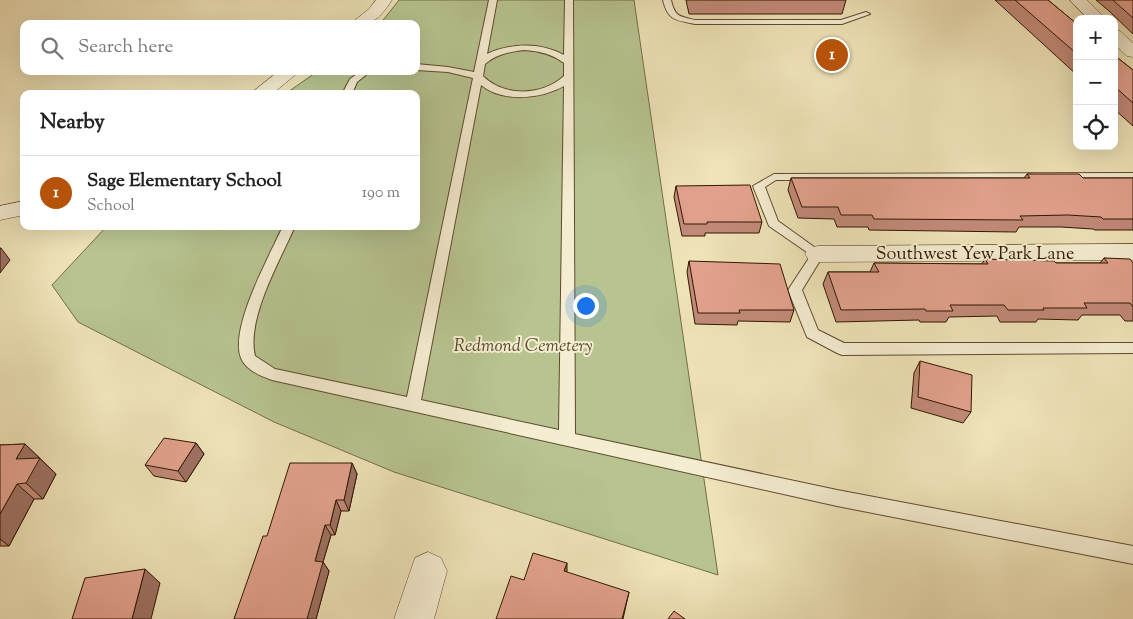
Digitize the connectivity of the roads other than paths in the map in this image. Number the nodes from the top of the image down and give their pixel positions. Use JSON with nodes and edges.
{"nodes":[{"id":1,"x":384,"y":0,"type":"edge"},
{"id":2,"x":493,"y":0,"type":"edge"},
{"id":3,"x":569,"y":0,"type":"edge"},
{"id":4,"x":667,"y":0,"type":"edge"},
{"id":5,"x":1078,"y":0,"type":"edge"},
{"id":6,"x":866,"y":14,"type":"dead end"},
{"id":7,"x":1094,"y":15,"type":"edge"},
{"id":8,"x":364,"y":20,"type":"edge"},
{"id":9,"x":1118,"y":39,"type":"edge"},
{"id":10,"x":1133,"y":52,"type":"edge"},
{"id":11,"x":568,"y":62,"type":"junction"},
{"id":12,"x":480,"y":63,"type":"junction"},
{"id":13,"x":420,"y":67,"type":"edge"},
{"id":14,"x":285,"y":75,"type":"edge"},
{"id":15,"x":362,"y":75,"type":"edge"},
{"id":16,"x":478,"y":76,"type":"junction"},
{"id":17,"x":568,"y":77,"type":"junction"},
{"id":18,"x":265,"y":90,"type":"edge"},
{"id":19,"x":349,"y":90,"type":"edge"},
{"id":20,"x":1133,"y":176,"type":"edge"},
{"id":21,"x":20,"y":209,"type":"edge"},
{"id":22,"x":0,"y":213,"type":"edge"},
{"id":23,"x":287,"y":230,"type":"edge"},
{"id":24,"x":1133,"y":252,"type":"edge"},
{"id":25,"x":818,"y":254,"type":"junction"},
{"id":26,"x":1133,"y":348,"type":"edge"},
{"id":27,"x":413,"y":404,"type":"junction"},
{"id":28,"x":567,"y":439,"type":"junction"},
{"id":29,"x":1133,"y":555,"type":"edge"},
{"id":30,"x":428,"y":571,"type":"dead end"},
{"id":31,"x":414,"y":619,"type":"edge"}],
"edges":[{"from":1,"to":8,"type":"street"},
{"from":2,"to":12,"type":"lane"},
{"from":3,"to":11,"type":"lane"},
{"from":4,"to":6,"type":"lane"},
{"from":5,"to":7,"type":"street"},
{"from":9,"to":10,"type":"street"},
{"from":11,"to":12,"type":"lane"},
{"from":11,"to":17,"type":"lane"},
{"from":12,"to":16,"type":"lane"},
{"from":13,"to":16,"type":"lane"},
{"from":14,"to":18,"type":"street"},
{"from":15,"to":19,"type":"lane"},
{"from":16,"to":17,"type":"lane"},
{"from":16,"to":27,"type":"lane"},
{"from":17,"to":28,"type":"lane"},
{"from":20,"to":25,"type":"lane"},
{"from":21,"to":22,"type":"street"},
{"from":23,"to":27,"type":"lane"},
{"from":24,"to":25,"type":"street","name":"Southwest Yew Park Lane"},
{"from":25,"to":26,"type":"lane"},
{"from":27,"to":28,"type":"lane"},
{"from":28,"to":29,"type":"lane"},
{"from":30,"to":31,"type":"street"}]}
